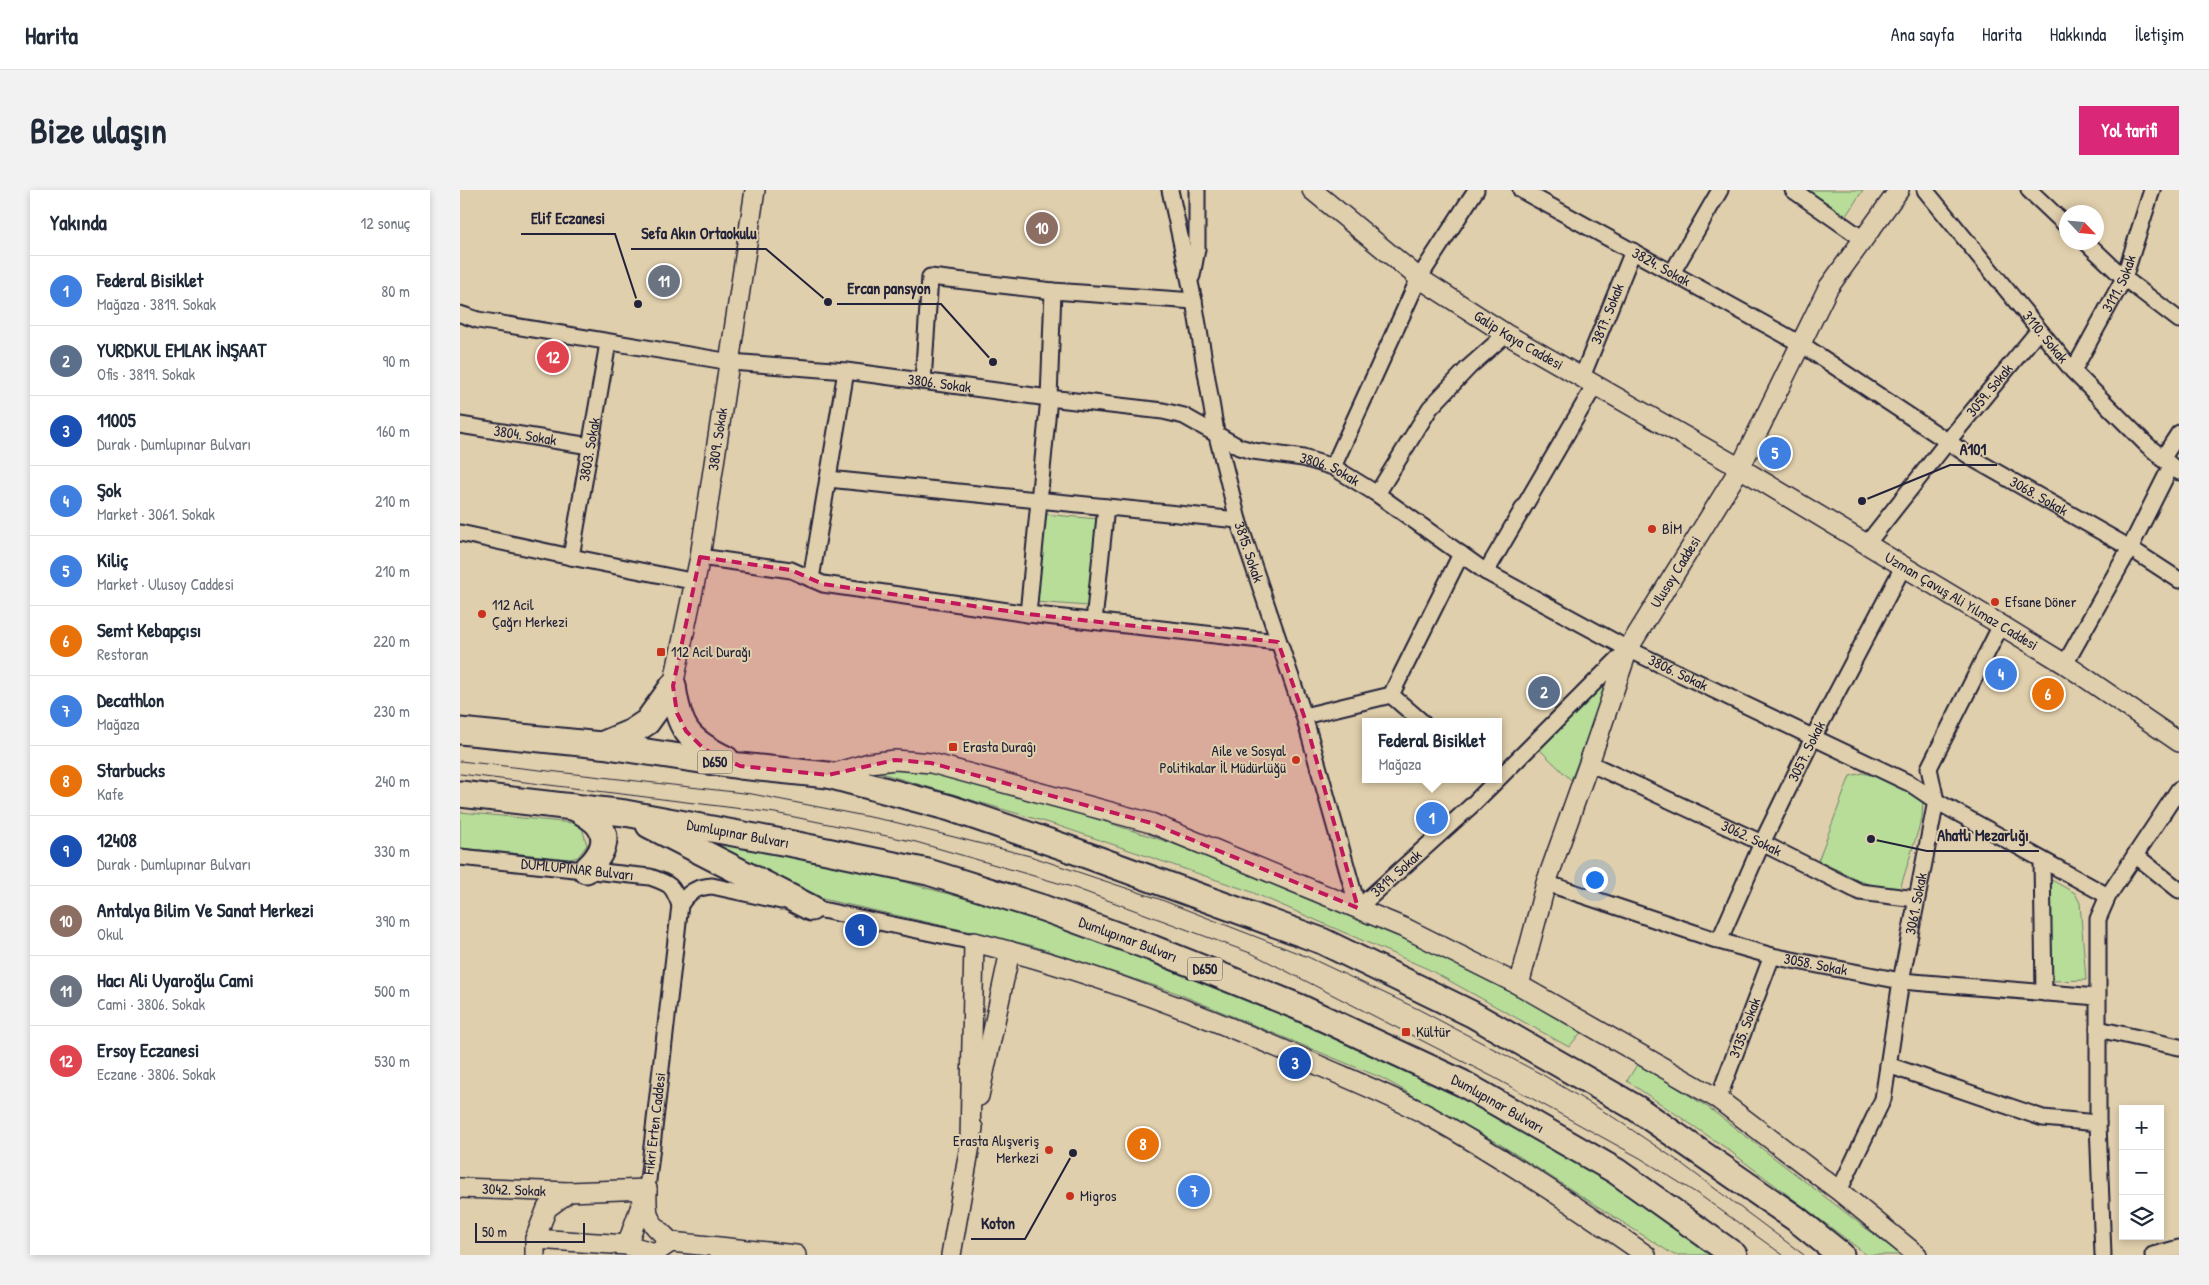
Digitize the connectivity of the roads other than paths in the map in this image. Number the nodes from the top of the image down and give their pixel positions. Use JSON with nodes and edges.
{"nodes":[{"id":1,"x":755,"y":190,"type":"edge"},
{"id":2,"x":1170,"y":190,"type":"edge"},
{"id":3,"x":1197,"y":190,"type":"edge"},
{"id":4,"x":1312,"y":190,"type":"edge"},
{"id":5,"x":1476,"y":190,"type":"edge"},
{"id":6,"x":1521,"y":190,"type":"edge"},
{"id":7,"x":1720,"y":190,"type":"edge"},
{"id":8,"x":1793,"y":190,"type":"edge"},
{"id":9,"x":1899,"y":190,"type":"edge"},
{"id":10,"x":1925,"y":190,"type":"edge"},
{"id":11,"x":2029,"y":190,"type":"edge"},
{"id":12,"x":2152,"y":190,"type":"edge"},
{"id":13,"x":2059,"y":218,"type":"edge"},
{"id":14,"x":1863,"y":239,"type":"junction"},
{"id":15,"x":2094,"y":250,"type":"edge"},
{"id":16,"x":1633,"y":251,"type":"junction"},
{"id":17,"x":1672,"y":273,"type":"junction"},
{"id":18,"x":1419,"y":278,"type":"junction"},
{"id":19,"x":2124,"y":278,"type":"junction"},
{"id":20,"x":1190,"y":285,"type":"junction"},
{"id":21,"x":1053,"y":291,"type":"junction"},
{"id":22,"x":1194,"y":301,"type":"junction"},
{"id":23,"x":460,"y":314,"type":"edge"},
{"id":24,"x":2179,"y":320,"type":"edge"},
{"id":25,"x":2039,"y":330,"type":"junction"},
{"id":26,"x":1506,"y":334,"type":"junction"},
{"id":27,"x":608,"y":343,"type":"junction"},
{"id":28,"x":1801,"y":344,"type":"junction"},
{"id":29,"x":731,"y":362,"type":"junction"},
{"id":30,"x":846,"y":371,"type":"junction"},
{"id":31,"x":2072,"y":371,"type":"junction"},
{"id":32,"x":1588,"y":381,"type":"junction"},
{"id":33,"x":923,"y":382,"type":"junction"},
{"id":34,"x":1049,"y":398,"type":"junction"},
{"id":35,"x":460,"y":425,"type":"edge"},
{"id":36,"x":1216,"y":432,"type":"junction"},
{"id":37,"x":2179,"y":433,"type":"edge"},
{"id":38,"x":1948,"y":441,"type":"junction"},
{"id":39,"x":590,"y":446,"type":"junction"},
{"id":40,"x":2171,"y":466,"type":"edge"},
{"id":41,"x":1333,"y":467,"type":"junction"},
{"id":42,"x":1740,"y":468,"type":"junction"},
{"id":43,"x":828,"y":479,"type":"junction"},
{"id":44,"x":1377,"y":494,"type":"junction"},
{"id":45,"x":1039,"y":500,"type":"junction"},
{"id":46,"x":1106,"y":507,"type":"junction"},
{"id":47,"x":1238,"y":520,"type":"junction"},
{"id":48,"x":460,"y":533,"type":"edge"},
{"id":49,"x":1866,"y":545,"type":"junction"},
{"id":50,"x":2130,"y":548,"type":"junction"},
{"id":51,"x":1461,"y":554,"type":"junction"},
{"id":52,"x":700,"y":557,"type":"junction"},
{"id":53,"x":571,"y":558,"type":"junction"},
{"id":54,"x":1903,"y":566,"type":"junction"},
{"id":55,"x":1486,"y":572,"type":"junction"},
{"id":56,"x":810,"y":578,"type":"junction"},
{"id":57,"x":2179,"y":580,"type":"edge"},
{"id":58,"x":696,"y":582,"type":"junction"},
{"id":59,"x":1028,"y":614,"type":"junction"},
{"id":60,"x":1094,"y":621,"type":"junction"},
{"id":61,"x":2001,"y":625,"type":"junction"},
{"id":62,"x":1278,"y":642,"type":"junction"},
{"id":63,"x":1628,"y":648,"type":"junction"},
{"id":64,"x":2065,"y":664,"type":"junction"},
{"id":65,"x":673,"y":686,"type":"junction"},
{"id":66,"x":1391,"y":695,"type":"junction"},
{"id":67,"x":1304,"y":716,"type":"junction"},
{"id":68,"x":1417,"y":718,"type":"edge"},
{"id":69,"x":460,"y":731,"type":"edge"},
{"id":70,"x":1813,"y":738,"type":"junction"},
{"id":71,"x":2179,"y":742,"type":"edge"},
{"id":72,"x":601,"y":746,"type":"junction"},
{"id":73,"x":1589,"y":763,"type":"junction"},
{"id":74,"x":740,"y":766,"type":"junction"},
{"id":75,"x":1502,"y":771,"type":"edge"},
{"id":76,"x":828,"y":775,"type":"junction"},
{"id":77,"x":1490,"y":783,"type":"edge"},
{"id":78,"x":2179,"y":789,"type":"edge"},
{"id":79,"x":460,"y":794,"type":"edge"},
{"id":80,"x":1936,"y":801,"type":"junction"},
{"id":81,"x":574,"y":807,"type":"junction"},
{"id":82,"x":625,"y":813,"type":"junction"},
{"id":83,"x":1762,"y":843,"type":"junction"},
{"id":84,"x":2135,"y":855,"type":"junction"},
{"id":85,"x":460,"y":857,"type":"edge"},
{"id":86,"x":2042,"y":860,"type":"junction"},
{"id":87,"x":586,"y":870,"type":"junction"},
{"id":88,"x":1546,"y":883,"type":"junction"},
{"id":89,"x":2179,"y":890,"type":"edge"},
{"id":90,"x":2108,"y":896,"type":"junction"},
{"id":91,"x":1916,"y":899,"type":"junction"},
{"id":92,"x":680,"y":905,"type":"junction"},
{"id":93,"x":811,"y":908,"type":"junction"},
{"id":94,"x":1358,"y":908,"type":"junction"},
{"id":95,"x":1719,"y":941,"type":"junction"},
{"id":96,"x":974,"y":942,"type":"junction"},
{"id":97,"x":1010,"y":951,"type":"junction"},
{"id":98,"x":1772,"y":956,"type":"junction"},
{"id":99,"x":1901,"y":980,"type":"junction"},
{"id":100,"x":1519,"y":985,"type":"junction"},
{"id":101,"x":2044,"y":993,"type":"junction"},
{"id":102,"x":2097,"y":997,"type":"junction"},
{"id":103,"x":2098,"y":1028,"type":"junction"},
{"id":104,"x":2179,"y":1047,"type":"edge"},
{"id":105,"x":1888,"y":1065,"type":"junction"},
{"id":106,"x":1718,"y":1100,"type":"junction"},
{"id":107,"x":2098,"y":1123,"type":"junction"},
{"id":108,"x":970,"y":1141,"type":"junction"},
{"id":109,"x":460,"y":1188,"type":"edge"},
{"id":110,"x":647,"y":1188,"type":"junction"},
{"id":111,"x":1840,"y":1191,"type":"junction"},
{"id":112,"x":568,"y":1192,"type":"junction"},
{"id":113,"x":671,"y":1242,"type":"junction"},
{"id":114,"x":627,"y":1245,"type":"junction"},
{"id":115,"x":535,"y":1247,"type":"edge"},
{"id":116,"x":2179,"y":1248,"type":"edge"},
{"id":117,"x":761,"y":1253,"type":"edge"},
{"id":118,"x":655,"y":1254,"type":"edge"},
{"id":119,"x":796,"y":1255,"type":"edge"},
{"id":120,"x":950,"y":1255,"type":"edge"},
{"id":121,"x":1646,"y":1255,"type":"edge"},
{"id":122,"x":1734,"y":1255,"type":"edge"},
{"id":123,"x":1841,"y":1255,"type":"edge"},
{"id":124,"x":1917,"y":1255,"type":"edge"},
{"id":125,"x":2104,"y":1255,"type":"edge"},
{"id":126,"x":2153,"y":1255,"type":"edge"}],
"edges":[{"from":1,"to":29,"type":"street","name":"3809. Sokak"},
{"from":2,"to":20,"type":"street","name":"3815. Sokak"},
{"from":3,"to":20,"type":"street"},
{"from":4,"to":18,"type":"street","name":"Galip Kaya Caddesi"},
{"from":5,"to":18,"type":"street"},
{"from":6,"to":16,"type":"street","name":"3824. Sokak"},
{"from":7,"to":17,"type":"street"},
{"from":8,"to":14,"type":"street"},
{"from":9,"to":14,"type":"street","name":"Ulusoy Caddesi"},
{"from":10,"to":25,"type":"street","name":"3110. Sokak"},
{"from":11,"to":13,"type":"street"},
{"from":12,"to":19,"type":"street","name":"3111. Sokak"},
{"from":14,"to":28,"type":"street","name":"Ulusoy Caddesi"},
{"from":15,"to":19,"type":"street"},
{"from":16,"to":17,"type":"street","name":"3824. Sokak"},
{"from":16,"to":32,"type":"street","name":"3817. Sokak"},
{"from":17,"to":28,"type":"street","name":"3824. Sokak"},
{"from":18,"to":26,"type":"street","name":"Galip Kaya Caddesi"},
{"from":18,"to":41,"type":"street"},
{"from":19,"to":24,"type":"street"},
{"from":19,"to":31,"type":"street","name":"3111. Sokak"},
{"from":20,"to":22,"type":"street","name":"3815. Sokak"},
{"from":21,"to":22,"type":"street"},
{"from":21,"to":33,"type":"street"},
{"from":21,"to":34,"type":"street"},
{"from":22,"to":36,"type":"street","name":"3815. Sokak"},
{"from":23,"to":27,"type":"street","name":"3806. Sokak"},
{"from":25,"to":31,"type":"street","name":"3110. Sokak"},
{"from":25,"to":38,"type":"street","name":"3059. Sokak"},
{"from":26,"to":32,"type":"street","name":"Galip Kaya Caddesi"},
{"from":26,"to":44,"type":"street"},
{"from":27,"to":29,"type":"street","name":"3806. Sokak"},
{"from":27,"to":39,"type":"street","name":"3803. Sokak"},
{"from":28,"to":38,"type":"street","name":"3068. Sokak"},
{"from":28,"to":42,"type":"street","name":"Ulusoy Caddesi"},
{"from":29,"to":30,"type":"street","name":"3806. Sokak"},
{"from":29,"to":52,"type":"street","name":"3809. Sokak"},
{"from":30,"to":33,"type":"street","name":"3806. Sokak"},
{"from":30,"to":43,"type":"street"},
{"from":31,"to":40,"type":"street","name":"3110. Sokak"},
{"from":32,"to":42,"type":"street","name":"Galip Kaya Caddesi"},
{"from":32,"to":55,"type":"street","name":"3817. Sokak"},
{"from":33,"to":34,"type":"street","name":"3806. Sokak"},
{"from":34,"to":36,"type":"street","name":"3806. Sokak"},
{"from":34,"to":45,"type":"street"},
{"from":35,"to":39,"type":"street","name":"3804. Sokak"},
{"from":36,"to":41,"type":"street","name":"3806. Sokak"},
{"from":36,"to":47,"type":"street","name":"3815. Sokak"},
{"from":37,"to":40,"type":"street"},
{"from":38,"to":49,"type":"street","name":"3059. Sokak"},
{"from":38,"to":50,"type":"street","name":"3068. Sokak"},
{"from":39,"to":53,"type":"street","name":"3803. Sokak"},
{"from":40,"to":50,"type":"street"},
{"from":41,"to":44,"type":"street","name":"3806. Sokak"},
{"from":42,"to":49,"type":"street","name":"Uzman Çavuş Ali Yılmaz Caddesi"},
{"from":42,"to":63,"type":"street","name":"Ulusoy Caddesi"},
{"from":43,"to":45,"type":"street"},
{"from":43,"to":56,"type":"street"},
{"from":44,"to":51,"type":"street","name":"3806. Sokak"},
{"from":45,"to":46,"type":"street"},
{"from":45,"to":59,"type":"street"},
{"from":46,"to":47,"type":"street"},
{"from":46,"to":60,"type":"street"},
{"from":47,"to":62,"type":"street","name":"3815. Sokak"},
{"from":48,"to":53,"type":"street"},
{"from":49,"to":54,"type":"street","name":"Uzman Çavuş Ali Yılmaz Caddesi"},
{"from":50,"to":57,"type":"street","name":"3068. Sokak"},
{"from":50,"to":64,"type":"street"},
{"from":51,"to":55,"type":"street","name":"3806. Sokak"},
{"from":51,"to":66,"type":"street"},
{"from":52,"to":56,"type":"street"},
{"from":52,"to":58,"type":"street","name":"3809. Sokak"},
{"from":53,"to":58,"type":"street"},
{"from":54,"to":61,"type":"street","name":"Uzman Çavuş Ali Yılmaz Caddesi"},
{"from":54,"to":70,"type":"street","name":"3057. Sokak"},
{"from":55,"to":63,"type":"street","name":"3806. Sokak"},
{"from":56,"to":59,"type":"street"},
{"from":58,"to":65,"type":"street","name":"3809. Sokak"},
{"from":59,"to":60,"type":"street"},
{"from":60,"to":62,"type":"street"},
{"from":61,"to":64,"type":"street","name":"Uzman Çavuş Ali Yılmaz Caddesi"},
{"from":61,"to":80,"type":"street","name":"3061. Sokak"},
{"from":62,"to":67,"type":"street","name":"3815. Sokak"},
{"from":63,"to":70,"type":"street","name":"3806. Sokak"},
{"from":63,"to":73,"type":"street","name":"Ulusoy Caddesi"},
{"from":63,"to":75,"type":"street","name":"3819. Sokak"},
{"from":64,"to":71,"type":"street","name":"Uzman Çavuş Ali Yılmaz Caddesi"},
{"from":65,"to":72,"type":"highway"},
{"from":65,"to":74,"type":"highway"},
{"from":66,"to":67,"type":"street"},
{"from":66,"to":68,"type":"street"},
{"from":67,"to":94,"type":"street","name":"3815. Sokak"},
{"from":69,"to":72,"type":"highway","number":"D650"},
{"from":70,"to":80,"type":"street","name":"3806. Sokak"},
{"from":70,"to":83,"type":"street","name":"3057. Sokak"},
{"from":72,"to":74,"type":"highway","number":"D650"},
{"from":73,"to":83,"type":"street","name":"3062. Sokak"},
{"from":73,"to":88,"type":"street","name":"Ulusoy Caddesi"},
{"from":74,"to":76,"type":"highway","number":"D650"},
{"from":76,"to":94,"type":"street"},
{"from":76,"to":123,"type":"highway","number":"D650"},
{"from":77,"to":94,"type":"street","name":"3819. Sokak"},
{"from":78,"to":84,"type":"street"},
{"from":79,"to":81,"type":"highway","name":"Dumlupınar Bulvarı","number":"D650"},
{"from":80,"to":86,"type":"street","name":"3806. Sokak"},
{"from":80,"to":91,"type":"street","name":"3061. Sokak"},
{"from":81,"to":82,"type":"highway","name":"Dumlupınar Bulvarı","number":"D650"},
{"from":81,"to":87,"type":"highway"},
{"from":82,"to":93,"type":"highway"},
{"from":82,"to":122,"type":"highway","name":"Dumlupınar Bulvarı","number":"D650"},
{"from":83,"to":91,"type":"street","name":"3062. Sokak"},
{"from":83,"to":95,"type":"street","name":"3057. Sokak"},
{"from":84,"to":89,"type":"street"},
{"from":84,"to":90,"type":"street"},
{"from":85,"to":87,"type":"street","name":"DUMLUPINAR Bulvarı"},
{"from":86,"to":90,"type":"street","name":"3806. Sokak"},
{"from":86,"to":101,"type":"street"},
{"from":87,"to":92,"type":"street","name":"DUMLUPINAR Bulvarı"},
{"from":88,"to":95,"type":"street","name":"3058. Sokak"},
{"from":88,"to":100,"type":"street","name":"Ulusoy Caddesi"},
{"from":90,"to":102,"type":"street"},
{"from":91,"to":99,"type":"street","name":"3061. Sokak"},
{"from":92,"to":93,"type":"street"},
{"from":92,"to":110,"type":"street","name":"Fikri Erten Caddesi"},
{"from":93,"to":96,"type":"street"},
{"from":94,"to":100,"type":"street"},
{"from":95,"to":98,"type":"street","name":"3058. Sokak"},
{"from":96,"to":97,"type":"street"},
{"from":96,"to":108,"type":"street"},
{"from":97,"to":108,"type":"street"},
{"from":97,"to":121,"type":"street"},
{"from":98,"to":99,"type":"street","name":"3058. Sokak"},
{"from":98,"to":106,"type":"street","name":"3135. Sokak"},
{"from":99,"to":101,"type":"street","name":"3058. Sokak"},
{"from":99,"to":105,"type":"street","name":"3061. Sokak"},
{"from":100,"to":106,"type":"street"},
{"from":101,"to":102,"type":"street","name":"3058. Sokak"},
{"from":102,"to":103,"type":"street"},
{"from":103,"to":104,"type":"street"},
{"from":103,"to":107,"type":"street"},
{"from":105,"to":107,"type":"street"},
{"from":105,"to":111,"type":"street","name":"3061. Sokak"},
{"from":106,"to":111,"type":"street"},
{"from":107,"to":125,"type":"street"},
{"from":108,"to":120,"type":"street"},
{"from":109,"to":112,"type":"street","name":"3042. Sokak"},
{"from":110,"to":112,"type":"street","name":"Fikri Erten Caddesi"},
{"from":110,"to":113,"type":"street"},
{"from":110,"to":114,"type":"street"},
{"from":111,"to":124,"type":"street"},
{"from":112,"to":115,"type":"street"},
{"from":113,"to":117,"type":"street"},
{"from":113,"to":118,"type":"street"},
{"from":114,"to":115,"type":"street"},
{"from":114,"to":118,"type":"street"},
{"from":116,"to":126,"type":"street"},
{"from":117,"to":119,"type":"street"}]}
